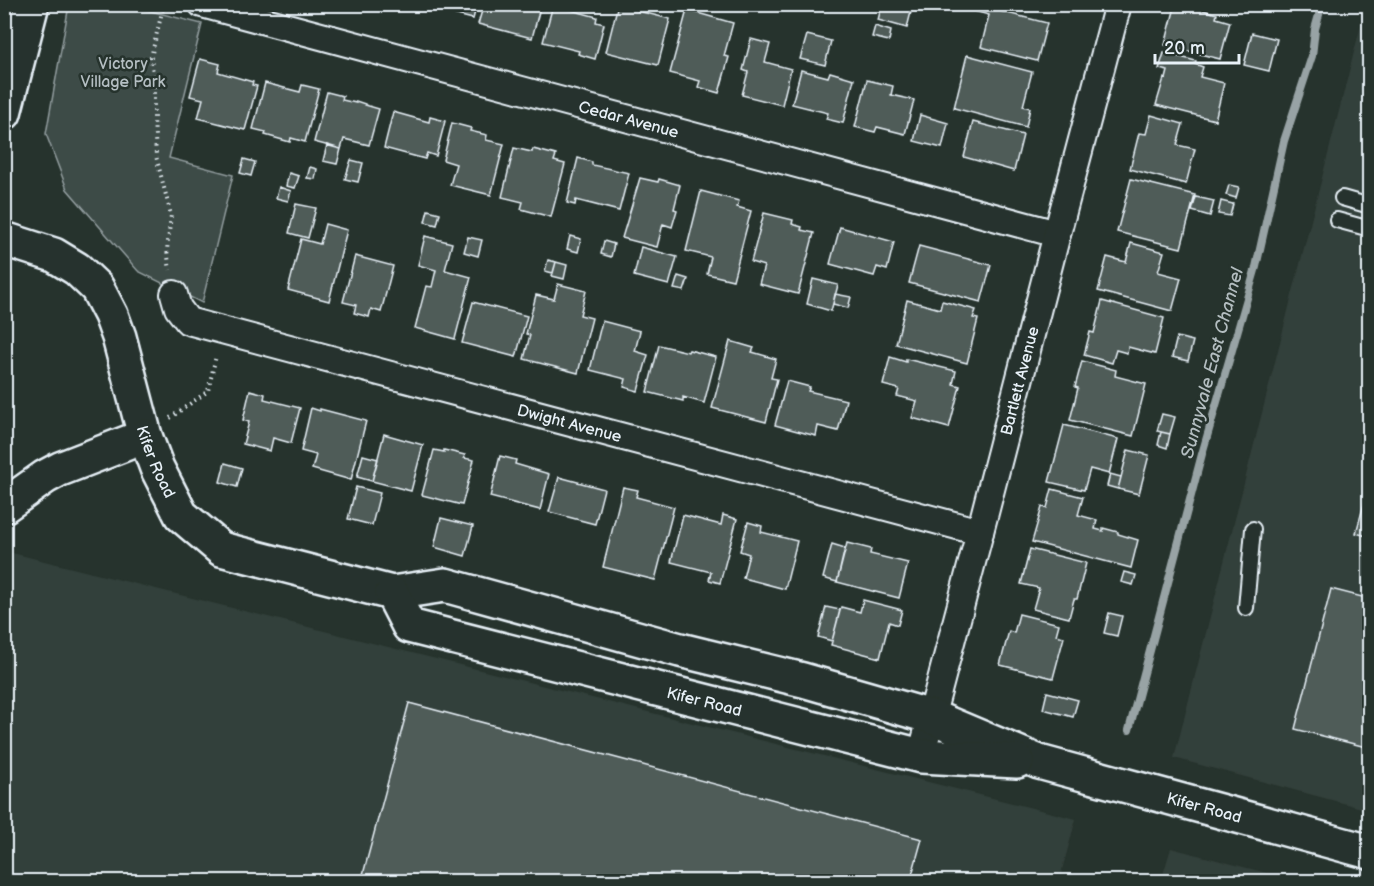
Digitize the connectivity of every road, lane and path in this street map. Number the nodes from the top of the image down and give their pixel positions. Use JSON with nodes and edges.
{"nodes":[{"id":1,"x":33,"y":4,"type":"edge"},
{"id":2,"x":164,"y":4,"type":"edge"},
{"id":3,"x":202,"y":4,"type":"edge"},
{"id":4,"x":1118,"y":4,"type":"edge"},
{"id":5,"x":4,"y":113,"type":"edge"},
{"id":6,"x":1342,"y":198,"type":"dead end"},
{"id":7,"x":1370,"y":206,"type":"edge"},
{"id":8,"x":1337,"y":220,"type":"dead end"},
{"id":9,"x":1370,"y":229,"type":"edge"},
{"id":10,"x":1057,"y":234,"type":"junction"},
{"id":11,"x":4,"y":239,"type":"edge"},
{"id":12,"x":174,"y":294,"type":"joint"},
{"id":13,"x":223,"y":331,"type":"junction"},
{"id":14,"x":145,"y":436,"type":"junction"},
{"id":15,"x":4,"y":506,"type":"edge"},
{"id":16,"x":1253,"y":529,"type":"dead end"},
{"id":17,"x":980,"y":532,"type":"junction"},
{"id":18,"x":392,"y":593,"type":"junction"},
{"id":19,"x":1246,"y":608,"type":"dead end"},
{"id":20,"x":932,"y":717,"type":"junction"},
{"id":21,"x":921,"y":756,"type":"junction"},
{"id":22,"x":1039,"y":762,"type":"junction"},
{"id":23,"x":1370,"y":852,"type":"edge"}],
"edges":[{"from":1,"to":5,"type":"main road"},
{"from":2,"to":12,"type":"path"},
{"from":3,"to":10,"type":"street","name":"Cedar Avenue"},
{"from":4,"to":10,"type":"street","name":"Bartlett Avenue"},
{"from":6,"to":7,"type":"lane"},
{"from":8,"to":9,"type":"lane"},
{"from":10,"to":17,"type":"street","name":"Bartlett Avenue"},
{"from":11,"to":14,"type":"main road","name":"Kifer Road"},
{"from":12,"to":13,"type":"street","name":"Dwight Avenue"},
{"from":13,"to":14,"type":"path"},
{"from":13,"to":17,"type":"street","name":"Dwight Avenue"},
{"from":14,"to":15,"type":"main road"},
{"from":14,"to":18,"type":"main road","name":"Kifer Road"},
{"from":16,"to":19,"type":"lane"},
{"from":17,"to":20,"type":"street","name":"Bartlett Avenue"},
{"from":18,"to":20,"type":"main road","name":"Kifer Road"},
{"from":18,"to":21,"type":"main road","name":"Kifer Road"},
{"from":20,"to":21,"type":"street","name":"Bartlett Avenue"},
{"from":20,"to":22,"type":"main road","name":"Kifer Road"},
{"from":21,"to":22,"type":"main road","name":"Kifer Road"},
{"from":22,"to":23,"type":"main road","name":"Kifer Road"}]}
